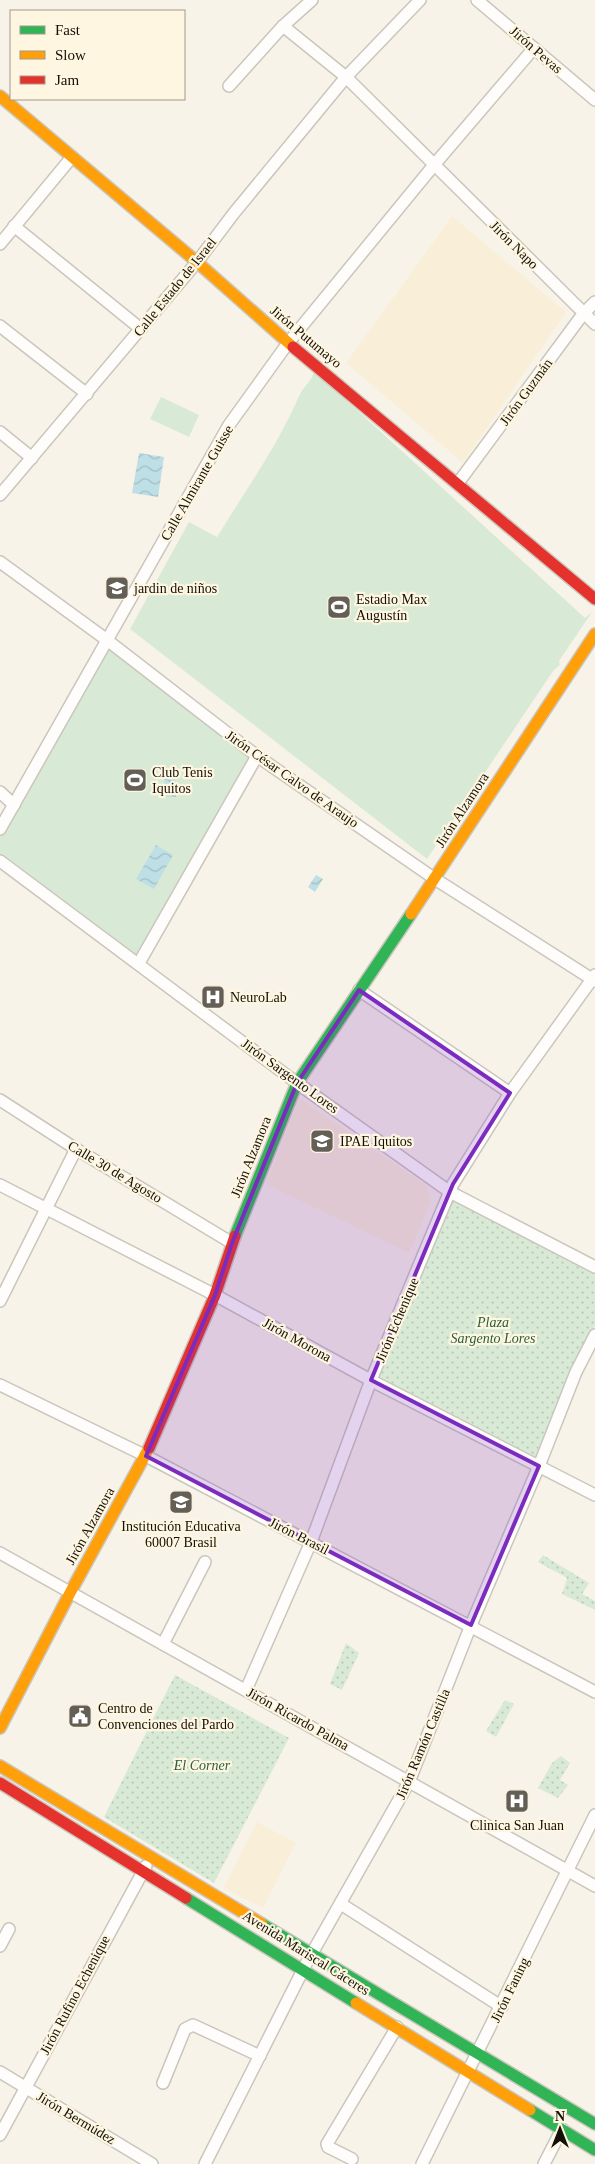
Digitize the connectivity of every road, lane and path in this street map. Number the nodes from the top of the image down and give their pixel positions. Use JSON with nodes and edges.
{"nodes":[{"id":1,"x":312,"y":0,"type":"edge"},
{"id":2,"x":420,"y":0,"type":"edge"},
{"id":3,"x":477,"y":0,"type":"edge"},
{"id":4,"x":282,"y":26,"type":"junction"},
{"id":5,"x":534,"y":48,"type":"junction"},
{"id":6,"x":346,"y":77,"type":"junction"},
{"id":7,"x":230,"y":86,"type":"dead end"},
{"id":8,"x":0,"y":96,"type":"edge"},
{"id":9,"x":595,"y":100,"type":"edge"},
{"id":10,"x":72,"y":157,"type":"junction"},
{"id":11,"x":434,"y":165,"type":"junction"},
{"id":12,"x":14,"y":226,"type":"junction"},
{"id":13,"x":0,"y":244,"type":"edge"},
{"id":14,"x":197,"y":262,"type":"junction"},
{"id":15,"x":595,"y":302,"type":"edge"},
{"id":16,"x":583,"y":314,"type":"junction"},
{"id":17,"x":595,"y":324,"type":"edge"},
{"id":18,"x":0,"y":326,"type":"edge"},
{"id":19,"x":141,"y":329,"type":"junction"},
{"id":20,"x":288,"y":343,"type":"junction"},
{"id":21,"x":86,"y":394,"type":"junction"},
{"id":22,"x":0,"y":432,"type":"edge"},
{"id":23,"x":32,"y":458,"type":"junction"},
{"id":24,"x":458,"y":483,"type":"junction"},
{"id":25,"x":0,"y":495,"type":"edge"},
{"id":26,"x":0,"y":562,"type":"edge"},
{"id":27,"x":595,"y":599,"type":"edge"},
{"id":28,"x":595,"y":634,"type":"edge"},
{"id":29,"x":107,"y":640,"type":"junction"},
{"id":30,"x":256,"y":756,"type":"junction"},
{"id":31,"x":0,"y":792,"type":"edge"},
{"id":32,"x":14,"y":805,"type":"junction"},
{"id":33,"x":0,"y":829,"type":"edge"},
{"id":34,"x":0,"y":861,"type":"edge"},
{"id":35,"x":435,"y":879,"type":"junction"},
{"id":36,"x":139,"y":963,"type":"junction"},
{"id":37,"x":594,"y":979,"type":"edge"},
{"id":38,"x":359,"y":990,"type":"junction"},
{"id":39,"x":298,"y":1083,"type":"junction"},
{"id":40,"x":510,"y":1094,"type":"junction"},
{"id":41,"x":0,"y":1100,"type":"edge"},
{"id":42,"x":76,"y":1149,"type":"junction"},
{"id":43,"x":0,"y":1185,"type":"edge"},
{"id":44,"x":450,"y":1192,"type":"junction"},
{"id":45,"x":46,"y":1208,"type":"junction"},
{"id":46,"x":232,"y":1242,"type":"junction"},
{"id":47,"x":595,"y":1267,"type":"edge"},
{"id":48,"x":215,"y":1295,"type":"junction"},
{"id":49,"x":0,"y":1301,"type":"edge"},
{"id":50,"x":595,"y":1335,"type":"edge"},
{"id":51,"x":371,"y":1380,"type":"junction"},
{"id":52,"x":0,"y":1385,"type":"edge"},
{"id":53,"x":146,"y":1456,"type":"junction"},
{"id":54,"x":539,"y":1466,"type":"junction"},
{"id":55,"x":595,"y":1495,"type":"edge"},
{"id":56,"x":311,"y":1542,"type":"junction"},
{"id":57,"x":0,"y":1553,"type":"edge"},
{"id":58,"x":205,"y":1562,"type":"dead end"},
{"id":59,"x":70,"y":1593,"type":"junction"},
{"id":60,"x":471,"y":1625,"type":"junction"},
{"id":61,"x":163,"y":1644,"type":"junction"},
{"id":62,"x":246,"y":1690,"type":"junction"},
{"id":63,"x":595,"y":1692,"type":"edge"},
{"id":64,"x":0,"y":1728,"type":"edge"},
{"id":65,"x":0,"y":1766,"type":"edge"},
{"id":66,"x":410,"y":1782,"type":"junction"},
{"id":67,"x":0,"y":1783,"type":"edge"},
{"id":68,"x":595,"y":1815,"type":"edge"},
{"id":69,"x":154,"y":1858,"type":"junction"},
{"id":70,"x":142,"y":1870,"type":"junction"},
{"id":71,"x":568,"y":1871,"type":"junction"},
{"id":72,"x":595,"y":1886,"type":"edge"},
{"id":73,"x":341,"y":1904,"type":"junction"},
{"id":74,"x":9,"y":1929,"type":"dead end"},
{"id":75,"x":0,"y":1946,"type":"edge"},
{"id":76,"x":313,"y":1953,"type":"junction"},
{"id":77,"x":303,"y":1969,"type":"junction"},
{"id":78,"x":502,"y":2007,"type":"junction"},
{"id":79,"x":397,"y":2027,"type":"junction"},
{"id":80,"x":479,"y":2053,"type":"junction"},
{"id":81,"x":260,"y":2056,"type":"junction"},
{"id":82,"x":468,"y":2071,"type":"junction"},
{"id":83,"x":0,"y":2072,"type":"edge"},
{"id":84,"x":163,"y":2083,"type":"dead end"},
{"id":85,"x":25,"y":2087,"type":"junction"},
{"id":86,"x":595,"y":2124,"type":"edge"},
{"id":87,"x":562,"y":2129,"type":"junction"},
{"id":88,"x":0,"y":2135,"type":"edge"},
{"id":89,"x":595,"y":2150,"type":"edge"},
{"id":90,"x":352,"y":2159,"type":"dead end"},
{"id":91,"x":152,"y":2164,"type":"edge"},
{"id":92,"x":205,"y":2164,"type":"edge"},
{"id":93,"x":422,"y":2164,"type":"edge"},
{"id":94,"x":544,"y":2164,"type":"edge"}],
"edges":[{"from":1,"to":4,"type":"street"},
{"from":2,"to":6,"type":"street","name":"Calle Estado de Israel"},
{"from":3,"to":5,"type":"street","name":"Jirón Pevas"},
{"from":4,"to":6,"type":"street","name":"Jirón Napo"},
{"from":4,"to":7,"type":"street"},
{"from":5,"to":9,"type":"street","name":"Jirón Pevas"},
{"from":5,"to":11,"type":"street","name":"Calle Almirante Guisse"},
{"from":6,"to":11,"type":"street","name":"Jirón Napo"},
{"from":6,"to":14,"type":"street","name":"Calle Estado de Israel"},
{"from":8,"to":10,"type":"street","name":"Jirón Putumayo"},
{"from":10,"to":12,"type":"street"},
{"from":10,"to":14,"type":"street","name":"Jirón Putumayo"},
{"from":11,"to":16,"type":"street","name":"Jirón Napo"},
{"from":11,"to":20,"type":"street","name":"Calle Almirante Guisse"},
{"from":12,"to":13,"type":"street"},
{"from":12,"to":19,"type":"street"},
{"from":14,"to":19,"type":"street","name":"Calle Estado de Israel"},
{"from":14,"to":20,"type":"street","name":"Jirón Putumayo"},
{"from":15,"to":16,"type":"street","name":"Jirón Guzmán"},
{"from":16,"to":17,"type":"street","name":"Jirón Napo"},
{"from":16,"to":24,"type":"street","name":"Jirón Guzmán"},
{"from":18,"to":21,"type":"street"},
{"from":19,"to":21,"type":"street","name":"Calle Estado de Israel"},
{"from":20,"to":24,"type":"street","name":"Jirón Putumayo"},
{"from":20,"to":29,"type":"street","name":"Calle Almirante Guisse"},
{"from":21,"to":23,"type":"street","name":"Calle Estado de Israel"},
{"from":22,"to":23,"type":"street"},
{"from":23,"to":25,"type":"street","name":"Calle Estado de Israel"},
{"from":24,"to":27,"type":"street","name":"Jirón Putumayo"},
{"from":26,"to":29,"type":"street","name":"Jirón César Calvo de Araujo"},
{"from":28,"to":35,"type":"street","name":"Jirón Alzamora"},
{"from":29,"to":30,"type":"street","name":"Jirón César Calvo de Araujo"},
{"from":29,"to":32,"type":"street","name":"Calle Almirante Guisse"},
{"from":30,"to":35,"type":"street","name":"Jirón César Calvo de Araujo"},
{"from":30,"to":36,"type":"street"},
{"from":31,"to":32,"type":"street"},
{"from":32,"to":33,"type":"street","name":"Calle Almirante Guisse"},
{"from":34,"to":36,"type":"street","name":"Jirón Sargento Lores"},
{"from":35,"to":37,"type":"street","name":"Jirón César Calvo de Araujo"},
{"from":35,"to":38,"type":"street","name":"Jirón Alzamora"},
{"from":36,"to":39,"type":"street","name":"Jirón Sargento Lores"},
{"from":37,"to":40,"type":"street","name":"Jirón Echenique"},
{"from":38,"to":39,"type":"street","name":"Jirón Alzamora"},
{"from":38,"to":40,"type":"street"},
{"from":39,"to":44,"type":"street","name":"Jirón Sargento Lores"},
{"from":39,"to":46,"type":"street","name":"Jirón Alzamora"},
{"from":40,"to":44,"type":"street","name":"Jirón Echenique"},
{"from":41,"to":42,"type":"street","name":"Calle 30 de Agosto"},
{"from":42,"to":45,"type":"street"},
{"from":42,"to":46,"type":"street","name":"Calle 30 de Agosto"},
{"from":43,"to":45,"type":"street","name":"Jirón Morona"},
{"from":44,"to":47,"type":"street","name":"Jirón Sargento Lores"},
{"from":44,"to":51,"type":"street","name":"Jirón Echenique"},
{"from":45,"to":48,"type":"street","name":"Jirón Morona"},
{"from":45,"to":49,"type":"street"},
{"from":46,"to":48,"type":"street","name":"Jirón Alzamora"},
{"from":48,"to":51,"type":"street","name":"Jirón Morona"},
{"from":48,"to":53,"type":"street","name":"Jirón Alzamora"},
{"from":50,"to":54,"type":"street","name":"Jirón Ramón Castilla"},
{"from":51,"to":54,"type":"street","name":"Jirón Morona"},
{"from":51,"to":56,"type":"street","name":"Jirón Echenique"},
{"from":52,"to":53,"type":"street","name":"Jirón Brasil"},
{"from":53,"to":56,"type":"street","name":"Jirón Brasil"},
{"from":53,"to":59,"type":"street","name":"Jirón Alzamora"},
{"from":54,"to":55,"type":"street","name":"Jirón Morona"},
{"from":54,"to":60,"type":"street","name":"Jirón Ramón Castilla"},
{"from":56,"to":60,"type":"street","name":"Jirón Brasil"},
{"from":56,"to":62,"type":"street","name":"Jirón Echenique"},
{"from":57,"to":59,"type":"street","name":"Jirón Ricardo Palma"},
{"from":58,"to":61,"type":"street"},
{"from":59,"to":61,"type":"street","name":"Jirón Ricardo Palma"},
{"from":59,"to":64,"type":"street","name":"Jirón Alzamora"},
{"from":60,"to":63,"type":"street","name":"Jirón Brasil"},
{"from":60,"to":66,"type":"street","name":"Jirón Ramón Castilla"},
{"from":61,"to":62,"type":"street","name":"Jirón Ricardo Palma"},
{"from":62,"to":66,"type":"street","name":"Jirón Ricardo Palma"},
{"from":65,"to":69,"type":"street","name":"Avenida Mariscal Cáceres"},
{"from":66,"to":71,"type":"street","name":"Jirón Ricardo Palma"},
{"from":66,"to":73,"type":"street","name":"Jirón Ramón Castilla"},
{"from":67,"to":70,"type":"street","name":"Avenida Mariscal Cáceres"},
{"from":68,"to":71,"type":"street","name":"Jirón Faning"},
{"from":69,"to":70,"type":"street","name":"Jirón Rufino Echenique"},
{"from":69,"to":76,"type":"street","name":"Avenida Mariscal Cáceres"},
{"from":70,"to":77,"type":"street","name":"Avenida Mariscal Cáceres"},
{"from":70,"to":85,"type":"street","name":"Jirón Rufino Echenique"},
{"from":71,"to":72,"type":"street","name":"Jirón Ricardo Palma"},
{"from":71,"to":78,"type":"street","name":"Jirón Faning"},
{"from":73,"to":76,"type":"street","name":"Jirón Ramón Castilla"},
{"from":73,"to":78,"type":"street"},
{"from":74,"to":75,"type":"street"},
{"from":76,"to":77,"type":"street","name":"Jirón Ramón Castilla"},
{"from":76,"to":80,"type":"street","name":"Avenida Mariscal Cáceres"},
{"from":77,"to":79,"type":"street","name":"Avenida Mariscal Cáceres"},
{"from":77,"to":81,"type":"street","name":"Jirón Ramón Castilla"},
{"from":78,"to":80,"type":"street","name":"Jirón Faning"},
{"from":79,"to":82,"type":"street","name":"Avenida Mariscal Cáceres"},
{"from":79,"to":90,"type":"street"},
{"from":80,"to":82,"type":"street","name":"Jirón Faning"},
{"from":80,"to":86,"type":"street","name":"Avenida Mariscal Cáceres"},
{"from":81,"to":84,"type":"street"},
{"from":81,"to":92,"type":"street","name":"Jirón Ramón Castilla"},
{"from":82,"to":87,"type":"street","name":"Avenida Mariscal Cáceres"},
{"from":82,"to":93,"type":"street","name":"Jirón Faning"},
{"from":83,"to":85,"type":"street","name":"Jirón Bermúdez"},
{"from":85,"to":88,"type":"street","name":"Jirón Rufino Echenique"},
{"from":85,"to":91,"type":"street","name":"Jirón Bermúdez"},
{"from":87,"to":89,"type":"street","name":"Avenida Mariscal Cáceres"},
{"from":87,"to":94,"type":"street"}]}
